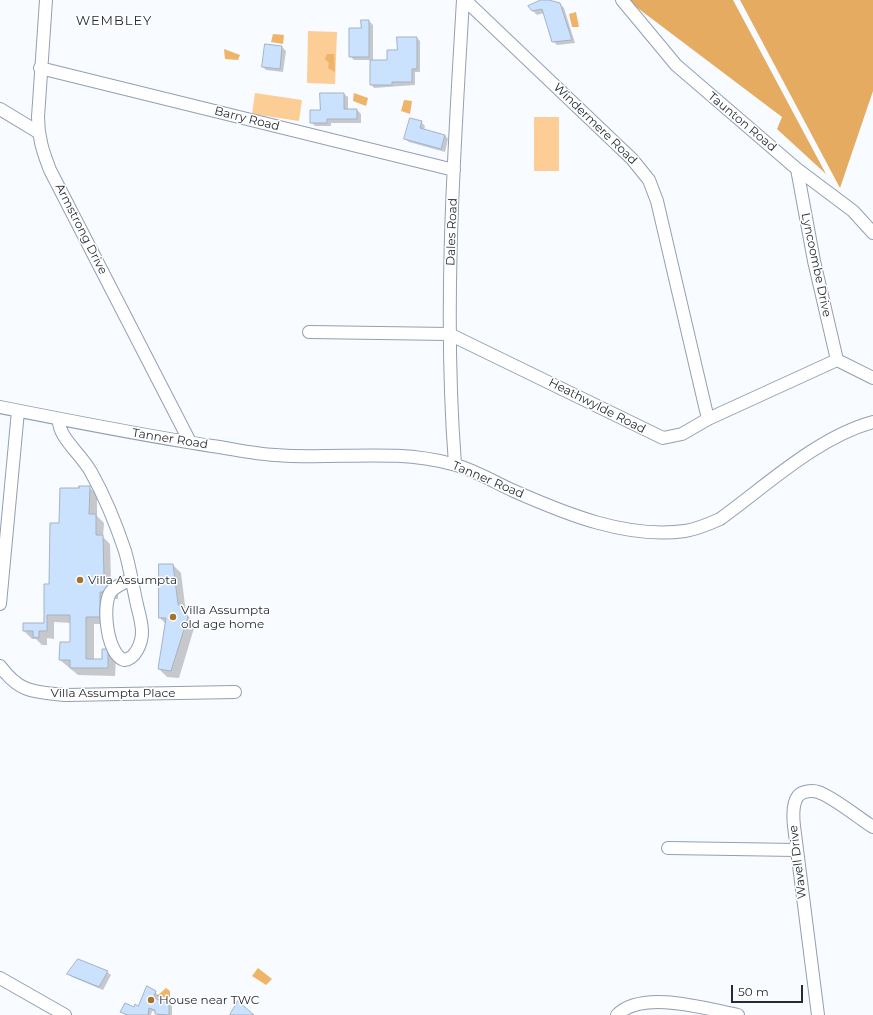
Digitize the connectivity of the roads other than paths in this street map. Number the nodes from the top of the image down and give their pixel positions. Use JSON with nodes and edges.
{"nodes":[{"id":1,"x":46,"y":0,"type":"edge"},
{"id":2,"x":464,"y":0,"type":"edge"},
{"id":3,"x":622,"y":0,"type":"edge"},
{"id":4,"x":40,"y":68,"type":"junction"},
{"id":5,"x":0,"y":109,"type":"edge"},
{"id":6,"x":38,"y":132,"type":"junction"},
{"id":7,"x":797,"y":169,"type":"junction"},
{"id":8,"x":454,"y":170,"type":"junction"},
{"id":9,"x":873,"y":233,"type":"edge"},
{"id":10,"x":309,"y":332,"type":"dead end"},
{"id":11,"x":449,"y":334,"type":"junction"},
{"id":12,"x":837,"y":360,"type":"junction"},
{"id":13,"x":873,"y":378,"type":"edge"},
{"id":14,"x":0,"y":407,"type":"edge"},
{"id":15,"x":18,"y":411,"type":"junction"},
{"id":16,"x":59,"y":419,"type":"junction"},
{"id":17,"x":708,"y":419,"type":"junction"},
{"id":18,"x":873,"y":422,"type":"edge"},
{"id":19,"x":190,"y":442,"type":"junction"},
{"id":20,"x":455,"y":464,"type":"junction"},
{"id":21,"x":131,"y":579,"type":"junction"},
{"id":22,"x":0,"y":604,"type":"edge"},
{"id":23,"x":0,"y":666,"type":"edge"},
{"id":24,"x":235,"y":692,"type":"dead end"},
{"id":25,"x":873,"y":827,"type":"edge"},
{"id":26,"x":668,"y":848,"type":"dead end"},
{"id":27,"x":796,"y":850,"type":"junction"},
{"id":28,"x":0,"y":978,"type":"edge"},
{"id":29,"x":65,"y":1015,"type":"edge"},
{"id":30,"x":617,"y":1015,"type":"edge"},
{"id":31,"x":738,"y":1015,"type":"edge"},
{"id":32,"x":818,"y":1015,"type":"edge"}],
"edges":[{"from":1,"to":4,"type":"street","name":"Armstrong Drive"},
{"from":2,"to":8,"type":"street","name":"Dales Road"},
{"from":2,"to":17,"type":"street","name":"Windermere Road"},
{"from":3,"to":7,"type":"street","name":"Taunton Road"},
{"from":4,"to":6,"type":"street","name":"Armstrong Drive"},
{"from":4,"to":8,"type":"street","name":"Barry Road"},
{"from":5,"to":6,"type":"street"},
{"from":6,"to":19,"type":"street","name":"Armstrong Drive"},
{"from":7,"to":9,"type":"street","name":"Taunton Road"},
{"from":7,"to":12,"type":"street","name":"Lyncoombe Drive"},
{"from":8,"to":11,"type":"street","name":"Dales Road"},
{"from":10,"to":11,"type":"street","name":"Heathwylde Road"},
{"from":11,"to":17,"type":"street","name":"Heathwylde Road"},
{"from":11,"to":20,"type":"street","name":"Dales Road"},
{"from":12,"to":13,"type":"street"},
{"from":12,"to":17,"type":"street","name":"Heathwylde Road"},
{"from":14,"to":15,"type":"street","name":"Tanner Road"},
{"from":15,"to":16,"type":"street","name":"Tanner Road"},
{"from":15,"to":22,"type":"street"},
{"from":16,"to":19,"type":"street","name":"Tanner Road"},
{"from":16,"to":21,"type":"street"},
{"from":18,"to":20,"type":"street","name":"Tanner Road"},
{"from":19,"to":20,"type":"street","name":"Tanner Road"},
{"from":21,"to":21,"type":"street"},
{"from":23,"to":24,"type":"street","name":"Villa Assumpta Place"},
{"from":25,"to":27,"type":"street","name":"Wavell Drive"},
{"from":26,"to":27,"type":"street"},
{"from":27,"to":32,"type":"street","name":"Wavell Drive"},
{"from":28,"to":29,"type":"street"},
{"from":30,"to":31,"type":"street"}]}
